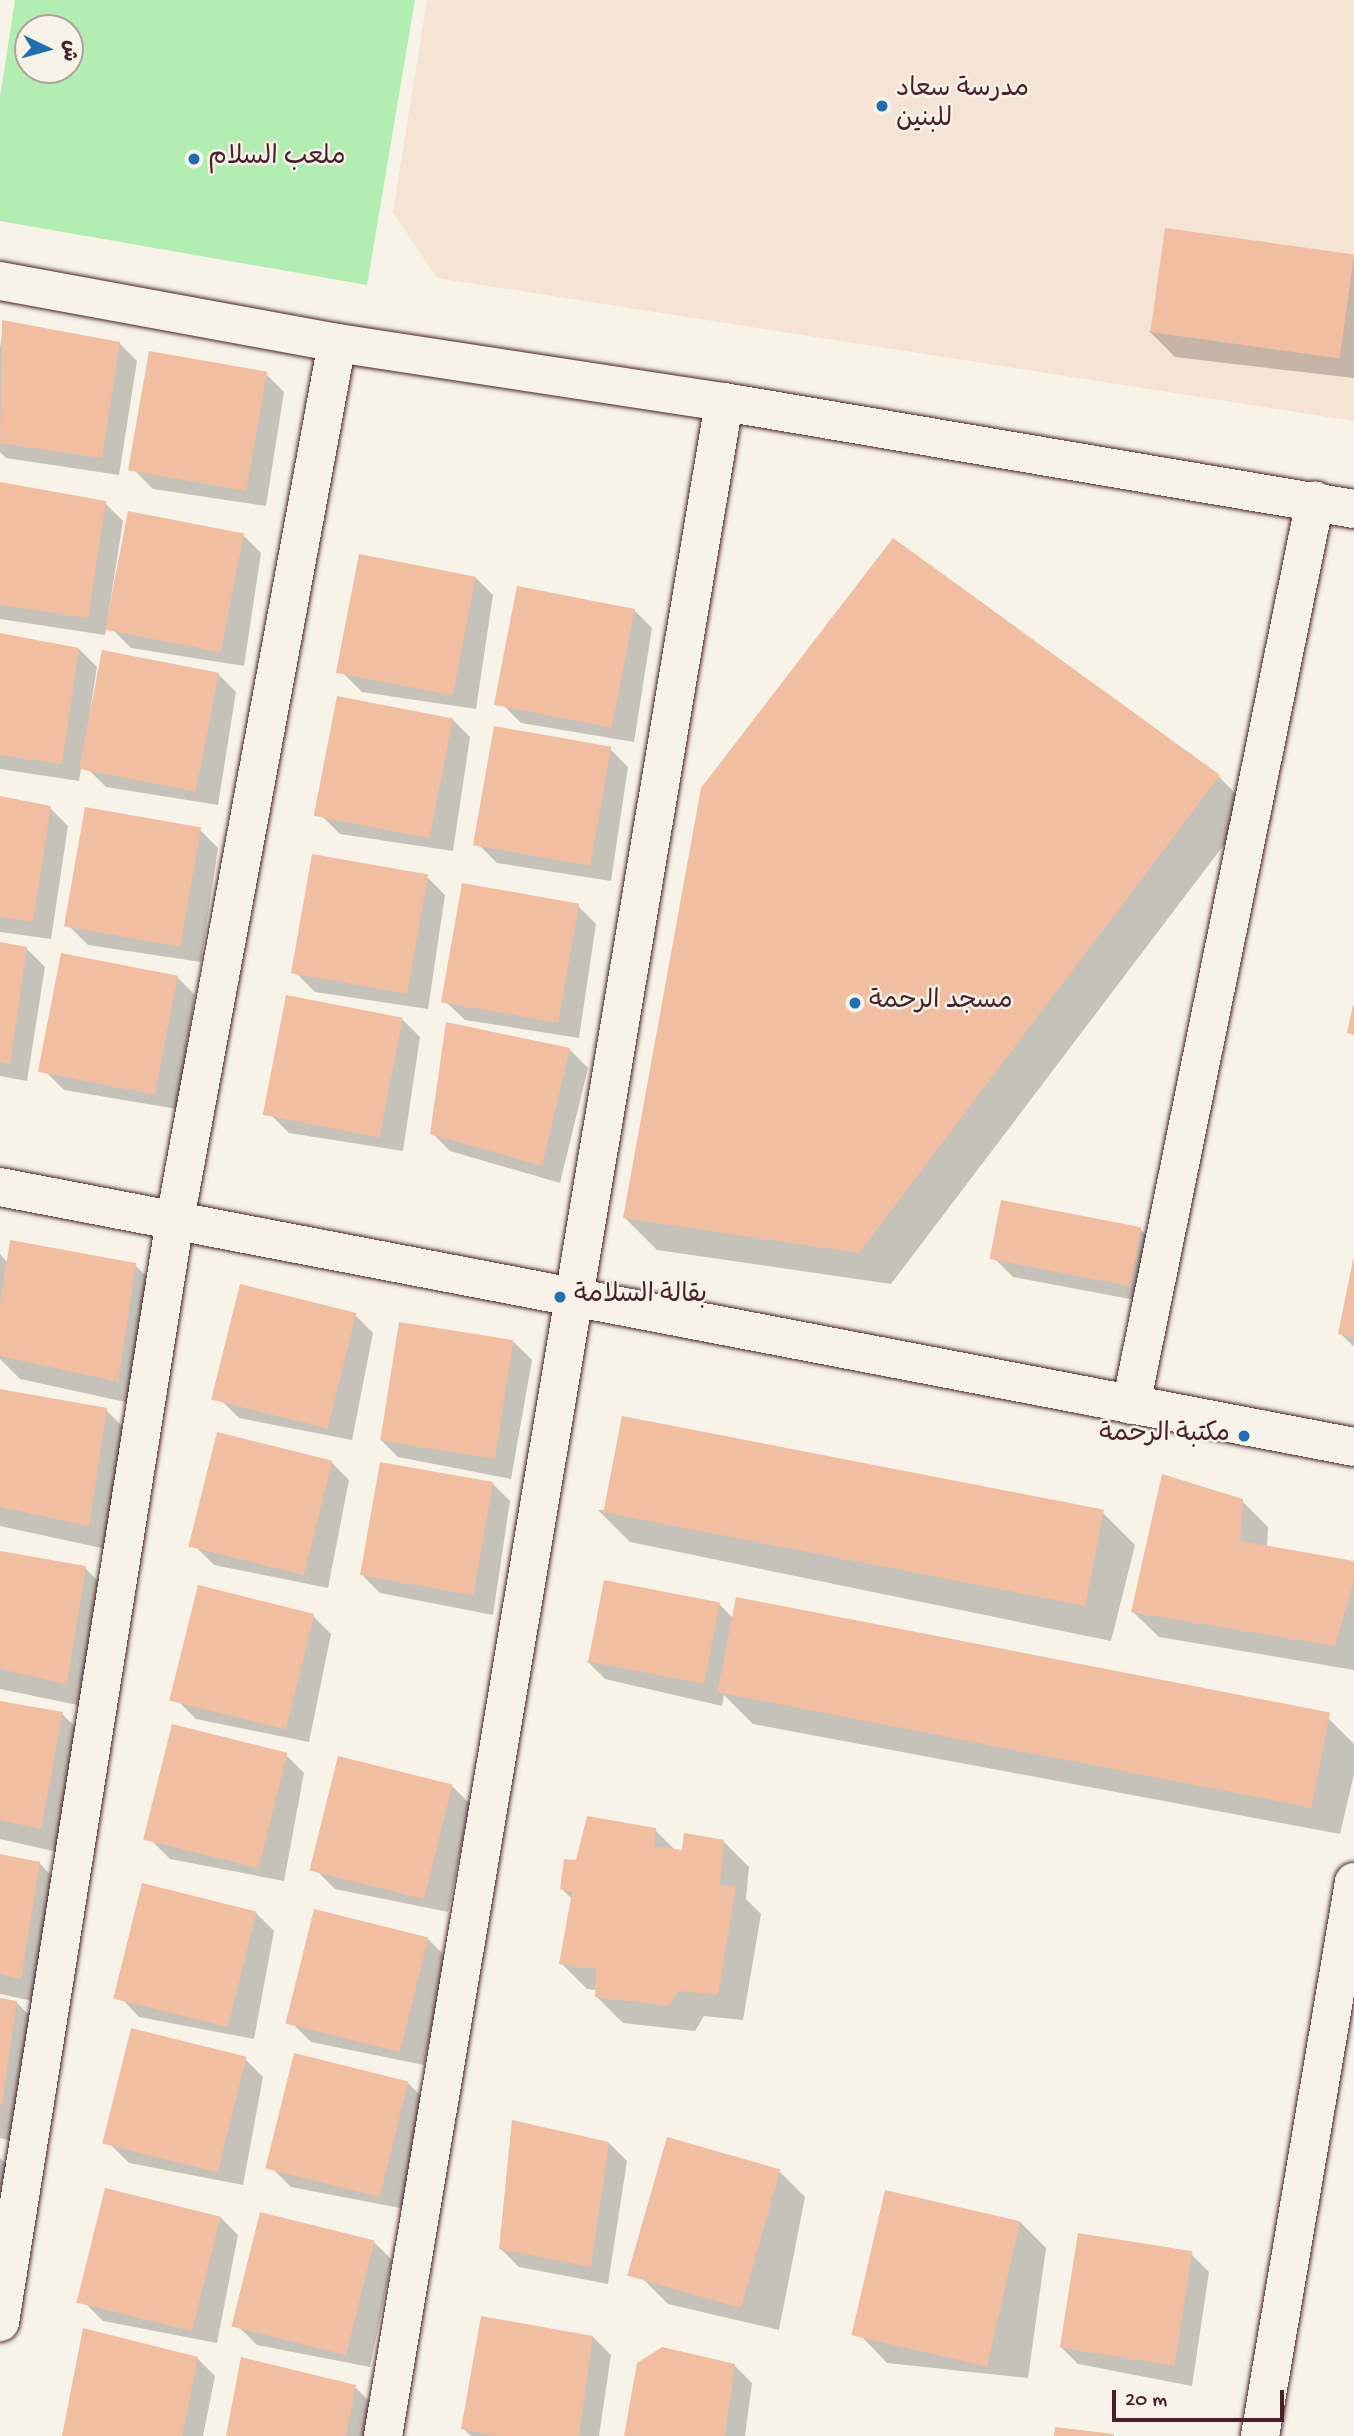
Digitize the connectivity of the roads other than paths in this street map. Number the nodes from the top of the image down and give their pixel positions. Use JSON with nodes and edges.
{"nodes":[{"id":1,"x":0,"y":281,"type":"edge"},
{"id":2,"x":337,"y":343,"type":"junction"},
{"id":3,"x":724,"y":402,"type":"junction"},
{"id":4,"x":1315,"y":501,"type":"junction"},
{"id":5,"x":1354,"y":509,"type":"edge"},
{"id":6,"x":0,"y":1187,"type":"edge"},
{"id":7,"x":175,"y":1220,"type":"junction"},
{"id":8,"x":574,"y":1297,"type":"junction"},
{"id":9,"x":1131,"y":1405,"type":"junction"},
{"id":10,"x":1354,"y":1447,"type":"edge"},
{"id":11,"x":1354,"y":1882,"type":"edge"},
{"id":12,"x":0,"y":2322,"type":"edge"},
{"id":13,"x":383,"y":2436,"type":"edge"},
{"id":14,"x":1260,"y":2436,"type":"edge"}],
"edges":[{"from":1,"to":2,"type":"street"},
{"from":2,"to":3,"type":"street"},
{"from":2,"to":7,"type":"street"},
{"from":3,"to":4,"type":"street"},
{"from":3,"to":8,"type":"street"},
{"from":4,"to":5,"type":"street"},
{"from":4,"to":9,"type":"street"},
{"from":6,"to":7,"type":"street"},
{"from":7,"to":8,"type":"street"},
{"from":7,"to":12,"type":"street"},
{"from":8,"to":9,"type":"street"},
{"from":8,"to":13,"type":"street"},
{"from":9,"to":10,"type":"street"},
{"from":11,"to":14,"type":"street"}]}
